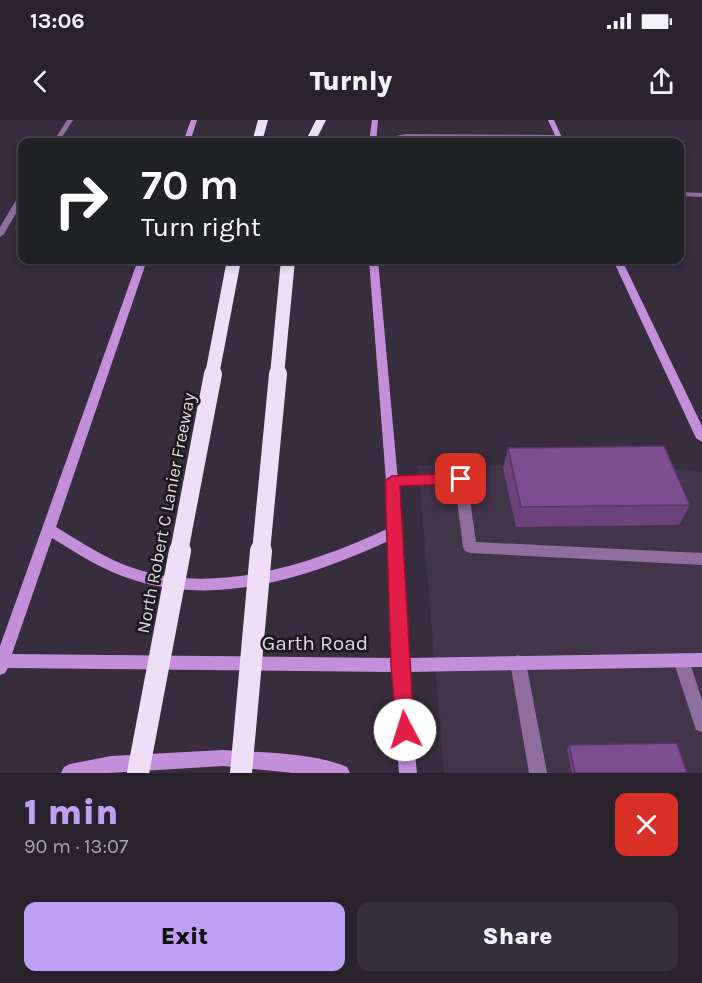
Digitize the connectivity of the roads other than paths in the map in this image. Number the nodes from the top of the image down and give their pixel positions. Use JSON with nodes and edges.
{"nodes":[{"id":1,"x":70,"y":120,"type":"edge"},
{"id":2,"x":194,"y":120,"type":"edge"},
{"id":3,"x":252,"y":120,"type":"edge"},
{"id":4,"x":263,"y":120,"type":"edge"},
{"id":5,"x":306,"y":120,"type":"edge"},
{"id":6,"x":321,"y":120,"type":"edge"},
{"id":7,"x":375,"y":120,"type":"edge"},
{"id":8,"x":551,"y":120,"type":"edge"},
{"id":9,"x":59,"y":138,"type":"edge"},
{"id":10,"x":187,"y":138,"type":"edge"},
{"id":11,"x":252,"y":138,"type":"edge"},
{"id":12,"x":258,"y":138,"type":"edge"},
{"id":13,"x":303,"y":138,"type":"edge"},
{"id":14,"x":312,"y":138,"type":"edge"},
{"id":15,"x":373,"y":138,"type":"edge"},
{"id":16,"x":398,"y":138,"type":"edge"},
{"id":17,"x":483,"y":138,"type":"edge"},
{"id":18,"x":559,"y":138,"type":"edge"},
{"id":19,"x":684,"y":194,"type":"edge"},
{"id":20,"x":702,"y":195,"type":"edge"},
{"id":21,"x":18,"y":205,"type":"edge"},
{"id":22,"x":0,"y":234,"type":"edge"},
{"id":23,"x":141,"y":264,"type":"edge"},
{"id":24,"x":233,"y":264,"type":"edge"},
{"id":25,"x":288,"y":264,"type":"edge"},
{"id":26,"x":374,"y":264,"type":"edge"},
{"id":27,"x":619,"y":264,"type":"edge"},
{"id":28,"x":702,"y":438,"type":"edge"},
{"id":29,"x":392,"y":481,"type":"junction"},
{"id":30,"x":49,"y":530,"type":"junction"},
{"id":31,"x":394,"y":532,"type":"junction"},
{"id":32,"x":702,"y":559,"type":"edge"},
{"id":33,"x":681,"y":660,"type":"junction"},
{"id":34,"x":702,"y":660,"type":"edge"},
{"id":35,"x":518,"y":662,"type":"junction"},
{"id":36,"x":1,"y":664,"type":"edge"},
{"id":37,"x":399,"y":665,"type":"junction"},
{"id":38,"x":702,"y":724,"type":"edge"},
{"id":39,"x":70,"y":773,"type":"edge"},
{"id":40,"x":138,"y":773,"type":"edge"},
{"id":41,"x":242,"y":773,"type":"edge"},
{"id":42,"x":341,"y":773,"type":"edge"},
{"id":43,"x":408,"y":773,"type":"edge"},
{"id":44,"x":538,"y":773,"type":"edge"}],
"edges":[{"from":1,"to":9,"type":"street"},
{"from":2,"to":10,"type":"main road"},
{"from":3,"to":11,"type":"highway"},
{"from":4,"to":12,"type":"highway"},
{"from":5,"to":13,"type":"highway"},
{"from":6,"to":14,"type":"highway"},
{"from":7,"to":15,"type":"main road"},
{"from":8,"to":18,"type":"main road"},
{"from":16,"to":17,"type":"street"},
{"from":19,"to":20,"type":"street"},
{"from":21,"to":22,"type":"street"},
{"from":23,"to":30,"type":"main road"},
{"from":24,"to":40,"type":"highway","name":"North Robert C Lanier Freeway","bridge":true},
{"from":25,"to":41,"type":"highway","bridge":true},
{"from":26,"to":29,"type":"main road"},
{"from":27,"to":28,"type":"main road"},
{"from":29,"to":31,"type":"main road"},
{"from":29,"to":32,"type":"street"},
{"from":30,"to":31,"type":"main road"},
{"from":30,"to":36,"type":"main road"},
{"from":31,"to":37,"type":"main road"},
{"from":33,"to":34,"type":"main road","name":"Garth Road"},
{"from":33,"to":35,"type":"main road","name":"Garth Road"},
{"from":33,"to":38,"type":"street"},
{"from":35,"to":37,"type":"main road","name":"Garth Road"},
{"from":35,"to":44,"type":"street"},
{"from":36,"to":37,"type":"main road","name":"Garth Road"},
{"from":37,"to":43,"type":"main road"},
{"from":39,"to":42,"type":"main road"}]}
